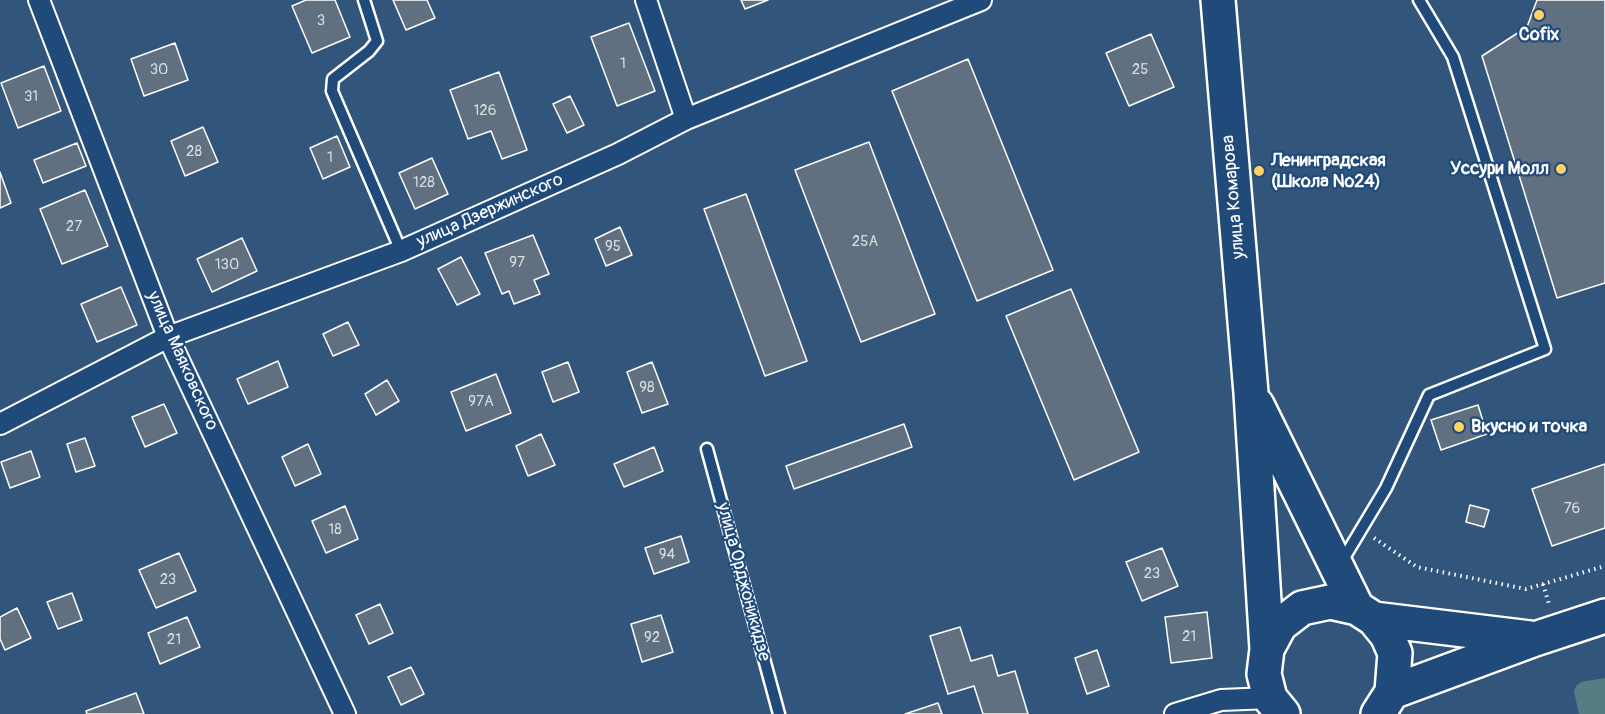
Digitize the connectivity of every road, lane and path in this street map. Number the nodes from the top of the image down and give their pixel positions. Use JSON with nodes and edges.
{"nodes":[{"id":1,"x":39,"y":0,"type":"edge"},
{"id":2,"x":364,"y":0,"type":"edge"},
{"id":3,"x":646,"y":0,"type":"edge"},
{"id":4,"x":981,"y":0,"type":"edge"},
{"id":5,"x":1218,"y":0,"type":"edge"},
{"id":6,"x":1419,"y":0,"type":"edge"},
{"id":7,"x":686,"y":119,"type":"junction"},
{"id":8,"x":401,"y":251,"type":"junction"},
{"id":9,"x":168,"y":337,"type":"junction"},
{"id":10,"x":1251,"y":393,"type":"junction"},
{"id":11,"x":0,"y":424,"type":"edge"},
{"id":12,"x":707,"y":450,"type":"dead end"},
{"id":13,"x":1361,"y":529,"type":"junction"},
{"id":14,"x":1605,"y":566,"type":"edge"},
{"id":15,"x":1338,"y":569,"type":"junction"},
{"id":16,"x":1366,"y":614,"type":"junction"},
{"id":17,"x":1605,"y":616,"type":"edge"},
{"id":18,"x":1535,"y":639,"type":"junction"},
{"id":19,"x":1271,"y":690,"type":"edge"},
{"id":20,"x":1385,"y":703,"type":"edge"},
{"id":21,"x":345,"y":714,"type":"edge"},
{"id":22,"x":779,"y":714,"type":"edge"},
{"id":23,"x":1175,"y":714,"type":"edge"}],
"edges":[{"from":1,"to":9,"type":"street","name":"улица Маяковского"},
{"from":2,"to":8,"type":"lane"},
{"from":3,"to":7,"type":"street"},
{"from":4,"to":7,"type":"street","name":"улица Дзержинского"},
{"from":5,"to":10,"type":"highway","name":"улица Комарова"},
{"from":6,"to":13,"type":"lane"},
{"from":7,"to":8,"type":"street","name":"улица Дзержинского"},
{"from":8,"to":9,"type":"street","name":"улица Дзержинского"},
{"from":9,"to":11,"type":"street","name":"улица Дзержинского"},
{"from":9,"to":21,"type":"street","name":"улица Маяковского"},
{"from":10,"to":15,"type":"highway","name":"улица Комарова"},
{"from":10,"to":19,"type":"highway","name":"улица Комарова"},
{"from":12,"to":22,"type":"lane","name":"улица Орджоникидзе"},
{"from":13,"to":14,"type":"path"},
{"from":13,"to":15,"type":"lane"},
{"from":15,"to":16,"type":"highway","name":"улица Комарова"},
{"from":16,"to":18,"type":"highway"},
{"from":16,"to":19,"type":"highway"},
{"from":16,"to":20,"type":"highway","name":"улица Комарова"},
{"from":17,"to":18,"type":"highway"},
{"from":18,"to":20,"type":"highway"},
{"from":19,"to":23,"type":"street"}]}
